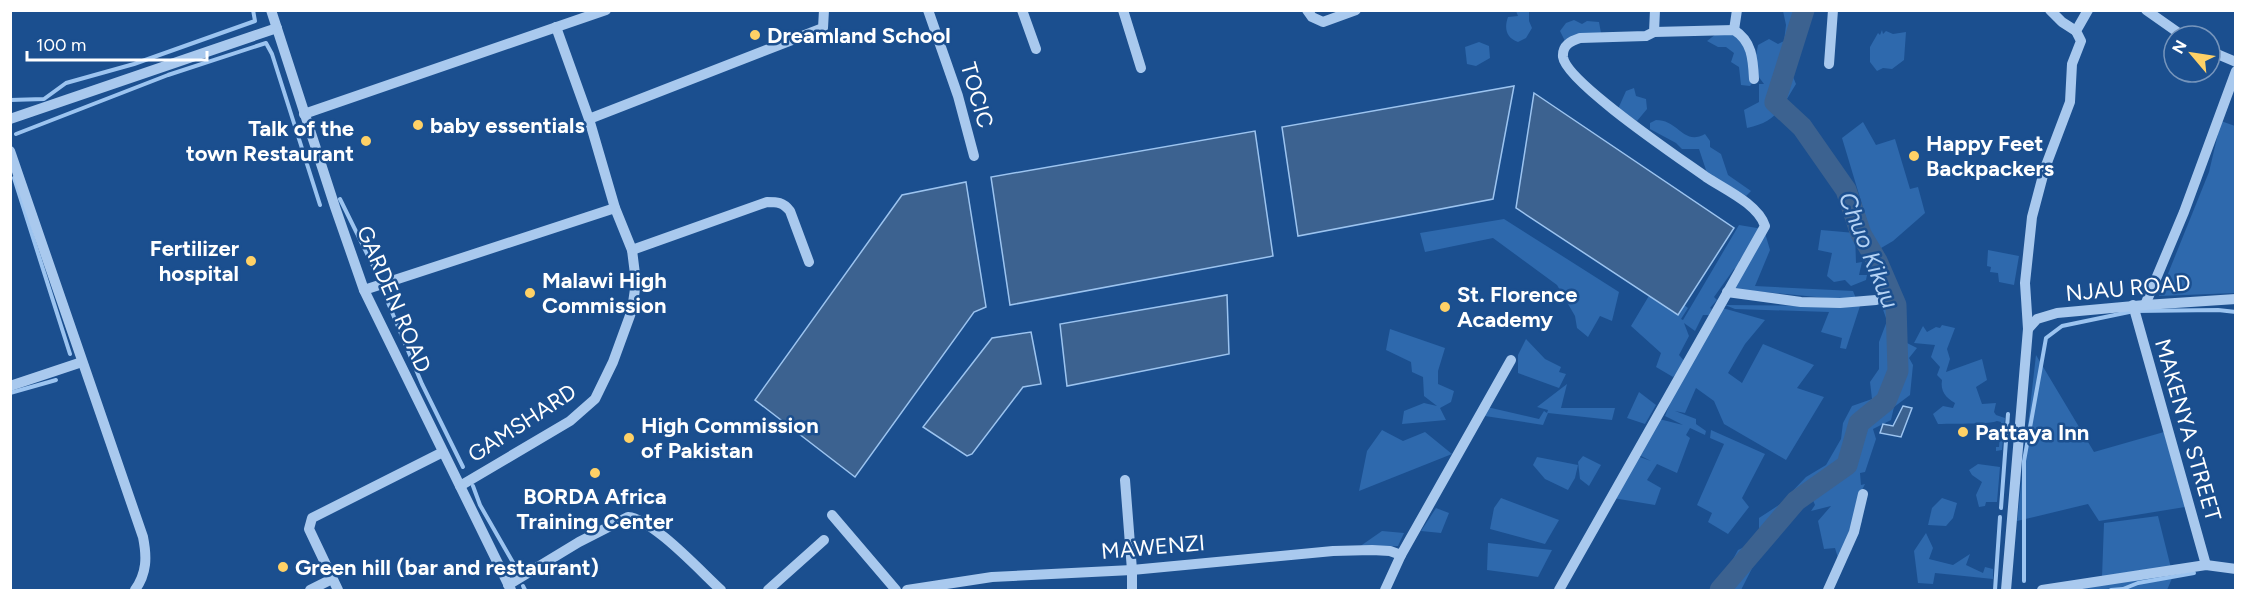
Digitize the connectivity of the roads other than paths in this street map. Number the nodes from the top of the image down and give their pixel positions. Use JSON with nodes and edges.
{"nodes":[{"id":1,"x":271,"y":10,"type":"edge"},
{"id":2,"x":606,"y":10,"type":"edge"},
{"id":3,"x":824,"y":10,"type":"edge"},
{"id":4,"x":928,"y":10,"type":"edge"},
{"id":5,"x":1022,"y":10,"type":"edge"},
{"id":6,"x":1123,"y":10,"type":"edge"},
{"id":7,"x":1307,"y":10,"type":"edge"},
{"id":8,"x":1655,"y":10,"type":"edge"},
{"id":9,"x":1737,"y":10,"type":"edge"},
{"id":10,"x":1833,"y":10,"type":"edge"},
{"id":11,"x":2050,"y":10,"type":"edge"},
{"id":12,"x":2088,"y":10,"type":"edge"},
{"id":13,"x":2146,"y":10,"type":"edge"},
{"id":14,"x":1355,"y":11,"type":"edge"},
{"id":15,"x":2166,"y":24,"type":"edge"},
{"id":16,"x":556,"y":27,"type":"junction"},
{"id":17,"x":277,"y":28,"type":"junction"},
{"id":18,"x":1734,"y":30,"type":"junction"},
{"id":19,"x":2076,"y":31,"type":"junction"},
{"id":20,"x":1654,"y":32,"type":"junction"},
{"id":21,"x":1036,"y":49,"type":"dead end"},
{"id":22,"x":1829,"y":64,"type":"dead end"},
{"id":23,"x":1141,"y":68,"type":"dead end"},
{"id":24,"x":2235,"y":71,"type":"edge"},
{"id":25,"x":1754,"y":79,"type":"dead end"},
{"id":26,"x":304,"y":114,"type":"junction"},
{"id":27,"x":10,"y":118,"type":"edge"},
{"id":28,"x":589,"y":119,"type":"junction"},
{"id":29,"x":10,"y":151,"type":"edge"},
{"id":30,"x":974,"y":156,"type":"dead end"},
{"id":31,"x":615,"y":208,"type":"junction"},
{"id":32,"x":632,"y":250,"type":"junction"},
{"id":33,"x":809,"y":262,"type":"dead end"},
{"id":34,"x":364,"y":290,"type":"junction"},
{"id":35,"x":1727,"y":292,"type":"junction"},
{"id":36,"x":2235,"y":299,"type":"edge"},
{"id":37,"x":1876,"y":300,"type":"dead end"},
{"id":38,"x":2139,"y":305,"type":"junction"},
{"id":39,"x":2028,"y":328,"type":"junction"},
{"id":40,"x":1511,"y":360,"type":"dead end"},
{"id":41,"x":82,"y":362,"type":"junction"},
{"id":42,"x":10,"y":386,"type":"edge"},
{"id":43,"x":443,"y":452,"type":"junction"},
{"id":44,"x":1125,"y":480,"type":"dead end"},
{"id":45,"x":460,"y":486,"type":"junction"},
{"id":46,"x":1863,"y":494,"type":"dead end"},
{"id":47,"x":832,"y":515,"type":"dead end"},
{"id":48,"x":824,"y":540,"type":"dead end"},
{"id":49,"x":1401,"y":555,"type":"junction"},
{"id":50,"x":2206,"y":565,"type":"junction"},
{"id":51,"x":2235,"y":568,"type":"edge"},
{"id":52,"x":1132,"y":570,"type":"junction"},
{"id":53,"x":332,"y":579,"type":"junction"},
{"id":54,"x":509,"y":588,"type":"edge"},
{"id":55,"x":135,"y":591,"type":"edge"},
{"id":56,"x":310,"y":591,"type":"edge"},
{"id":57,"x":338,"y":591,"type":"edge"},
{"id":58,"x":721,"y":591,"type":"edge"},
{"id":59,"x":768,"y":591,"type":"edge"},
{"id":60,"x":896,"y":591,"type":"edge"},
{"id":61,"x":907,"y":591,"type":"edge"},
{"id":62,"x":1132,"y":591,"type":"edge"},
{"id":63,"x":1385,"y":591,"type":"edge"},
{"id":64,"x":1558,"y":591,"type":"edge"},
{"id":65,"x":1827,"y":591,"type":"edge"},
{"id":66,"x":2006,"y":591,"type":"edge"},
{"id":67,"x":2042,"y":591,"type":"edge"}],
"edges":[{"from":1,"to":17,"type":"street","name":"GARDEN ROAD"},
{"from":2,"to":16,"type":"street"},
{"from":3,"to":28,"type":"street"},
{"from":4,"to":30,"type":"street","name":"TOCIC"},
{"from":5,"to":21,"type":"street"},
{"from":6,"to":23,"type":"street"},
{"from":7,"to":14,"type":"street"},
{"from":8,"to":20,"type":"street"},
{"from":9,"to":18,"type":"street"},
{"from":10,"to":22,"type":"street"},
{"from":11,"to":19,"type":"street"},
{"from":12,"to":19,"type":"street"},
{"from":13,"to":15,"type":"street"},
{"from":16,"to":26,"type":"street"},
{"from":16,"to":28,"type":"street","name":"GAMSHARD"},
{"from":17,"to":26,"type":"street","name":"GARDEN ROAD"},
{"from":17,"to":27,"type":"street"},
{"from":18,"to":20,"type":"street"},
{"from":18,"to":25,"type":"street"},
{"from":19,"to":39,"type":"street"},
{"from":20,"to":35,"type":"street"},
{"from":24,"to":38,"type":"street"},
{"from":26,"to":34,"type":"street","name":"GARDEN ROAD"},
{"from":28,"to":31,"type":"street","name":"GAMSHARD"},
{"from":29,"to":41,"type":"street"},
{"from":31,"to":32,"type":"street","name":"GAMSHARD"},
{"from":31,"to":34,"type":"street"},
{"from":32,"to":33,"type":"street"},
{"from":32,"to":45,"type":"street","name":"GAMSHARD"},
{"from":34,"to":43,"type":"street","name":"GARDEN ROAD"},
{"from":35,"to":37,"type":"street"},
{"from":35,"to":64,"type":"street"},
{"from":36,"to":38,"type":"street","name":"NJAU ROAD"},
{"from":38,"to":39,"type":"street","name":"NJAU ROAD"},
{"from":38,"to":50,"type":"street","name":"MAKENYA STREET"},
{"from":39,"to":66,"type":"street"},
{"from":40,"to":49,"type":"street"},
{"from":41,"to":42,"type":"street"},
{"from":41,"to":55,"type":"street"},
{"from":43,"to":45,"type":"street","name":"GARDEN ROAD"},
{"from":43,"to":53,"type":"street"},
{"from":44,"to":52,"type":"street"},
{"from":45,"to":54,"type":"street","name":"GARDEN ROAD"},
{"from":46,"to":65,"type":"street"},
{"from":47,"to":60,"type":"street"},
{"from":48,"to":59,"type":"street"},
{"from":49,"to":52,"type":"street","name":"MAWENZI"},
{"from":49,"to":63,"type":"street"},
{"from":50,"to":51,"type":"street"},
{"from":50,"to":67,"type":"street"},
{"from":52,"to":61,"type":"street","name":"MAWENZI"},
{"from":52,"to":62,"type":"street"},
{"from":53,"to":56,"type":"street"},
{"from":53,"to":57,"type":"street"},
{"from":54,"to":58,"type":"street"}]}
